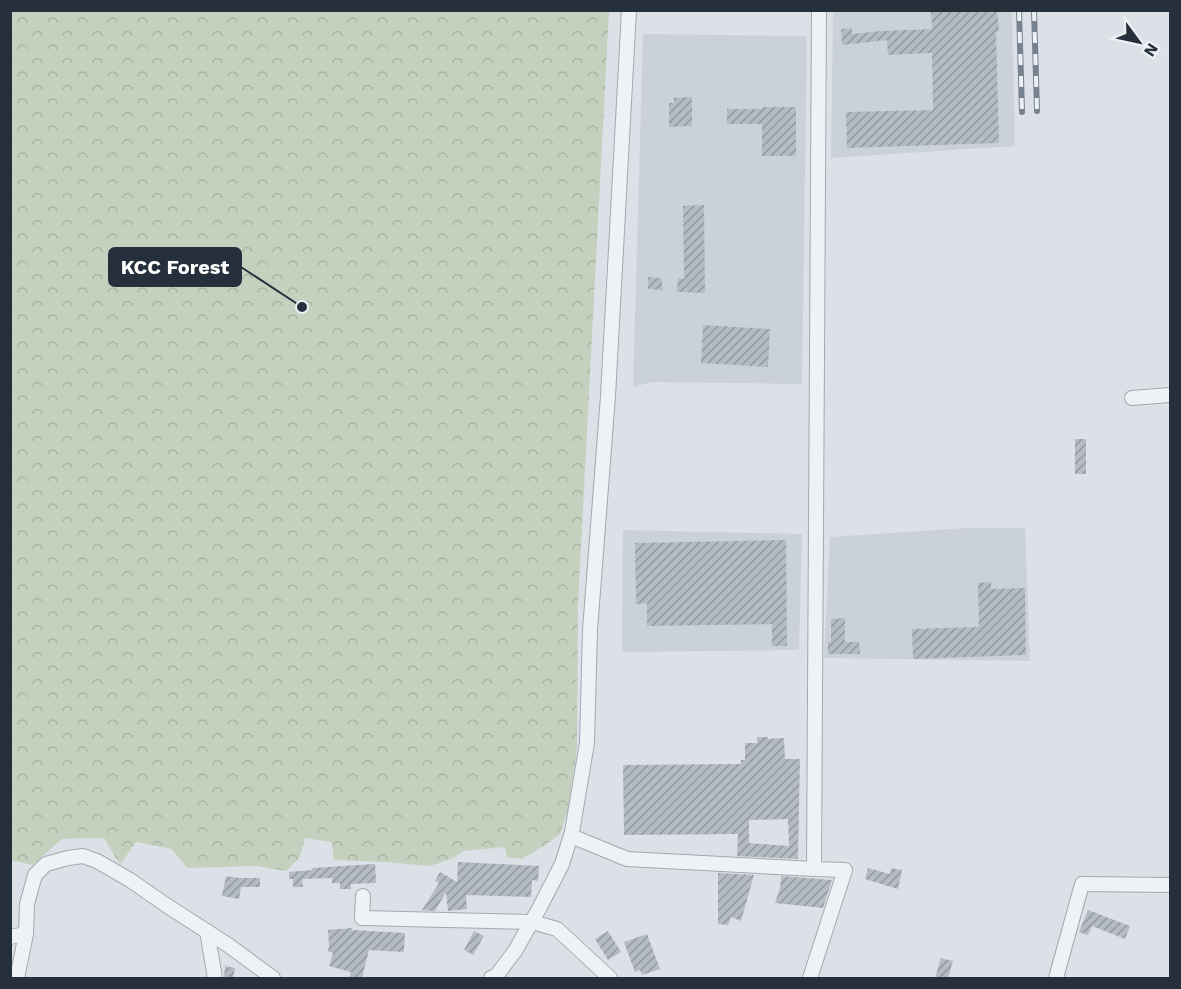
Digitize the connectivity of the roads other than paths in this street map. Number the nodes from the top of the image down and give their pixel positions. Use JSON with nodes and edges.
{"nodes":[{"id":1,"x":629,"y":10,"type":"edge"},
{"id":2,"x":819,"y":10,"type":"edge"},
{"id":3,"x":1170,"y":395,"type":"edge"},
{"id":4,"x":1132,"y":398,"type":"dead end"},
{"id":5,"x":571,"y":836,"type":"junction"},
{"id":6,"x":814,"y":869,"type":"junction"},
{"id":7,"x":1170,"y":885,"type":"edge"},
{"id":8,"x":363,"y":896,"type":"dead end"},
{"id":9,"x":532,"y":921,"type":"junction"},
{"id":10,"x":207,"y":931,"type":"junction"},
{"id":11,"x":26,"y":934,"type":"junction"},
{"id":12,"x":10,"y":937,"type":"edge"},
{"id":13,"x":17,"y":978,"type":"edge"},
{"id":14,"x":215,"y":978,"type":"edge"},
{"id":15,"x":273,"y":978,"type":"edge"},
{"id":16,"x":491,"y":978,"type":"edge"},
{"id":17,"x":610,"y":978,"type":"edge"},
{"id":18,"x":810,"y":978,"type":"edge"},
{"id":19,"x":1056,"y":978,"type":"edge"}],
"edges":[{"from":1,"to":5,"type":"street"},
{"from":2,"to":6,"type":"street"},
{"from":3,"to":4,"type":"street"},
{"from":5,"to":6,"type":"street"},
{"from":5,"to":9,"type":"street"},
{"from":6,"to":18,"type":"street"},
{"from":7,"to":19,"type":"street"},
{"from":8,"to":9,"type":"street"},
{"from":9,"to":16,"type":"street"},
{"from":9,"to":17,"type":"street"},
{"from":10,"to":11,"type":"street"},
{"from":10,"to":14,"type":"street"},
{"from":10,"to":15,"type":"street"},
{"from":11,"to":12,"type":"street"},
{"from":11,"to":13,"type":"street"}]}
